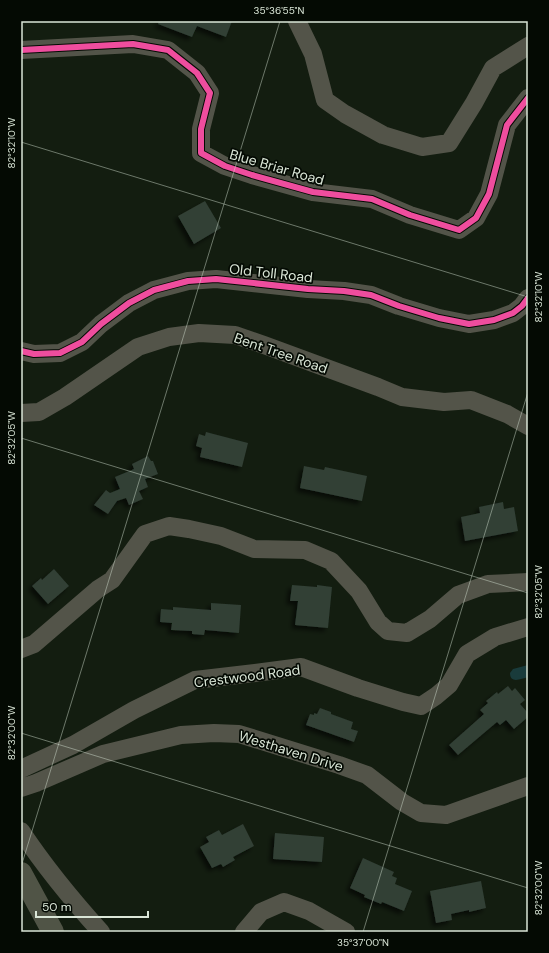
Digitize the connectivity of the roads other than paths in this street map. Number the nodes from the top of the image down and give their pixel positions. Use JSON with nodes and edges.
{"nodes":[{"id":1,"x":297,"y":21,"type":"edge"},
{"id":2,"x":528,"y":46,"type":"edge"},
{"id":3,"x":21,"y":50,"type":"edge"},
{"id":4,"x":528,"y":98,"type":"edge"},
{"id":5,"x":528,"y":298,"type":"edge"},
{"id":6,"x":21,"y":351,"type":"edge"},
{"id":7,"x":21,"y":412,"type":"edge"},
{"id":8,"x":528,"y":426,"type":"edge"},
{"id":9,"x":528,"y":582,"type":"edge"},
{"id":10,"x":528,"y":627,"type":"edge"},
{"id":11,"x":21,"y":649,"type":"edge"},
{"id":12,"x":21,"y":769,"type":"edge"},
{"id":13,"x":528,"y":786,"type":"edge"},
{"id":14,"x":21,"y":788,"type":"edge"},
{"id":15,"x":21,"y":831,"type":"edge"},
{"id":16,"x":21,"y":873,"type":"edge"},
{"id":17,"x":54,"y":932,"type":"edge"},
{"id":18,"x":101,"y":932,"type":"edge"},
{"id":19,"x":244,"y":932,"type":"edge"},
{"id":20,"x":346,"y":932,"type":"edge"}],
"edges":[{"from":1,"to":2,"type":"street"},
{"from":3,"to":4,"type":"street","name":"Blue Briar Road"},
{"from":5,"to":6,"type":"street","name":"Old Toll Road"},
{"from":7,"to":8,"type":"street","name":"Bent Tree Road"},
{"from":9,"to":11,"type":"street"},
{"from":10,"to":12,"type":"street","name":"Crestwood Road"},
{"from":13,"to":14,"type":"street","name":"Westhaven Drive"},
{"from":15,"to":18,"type":"street"},
{"from":16,"to":17,"type":"main road"},
{"from":19,"to":20,"type":"street"}]}
